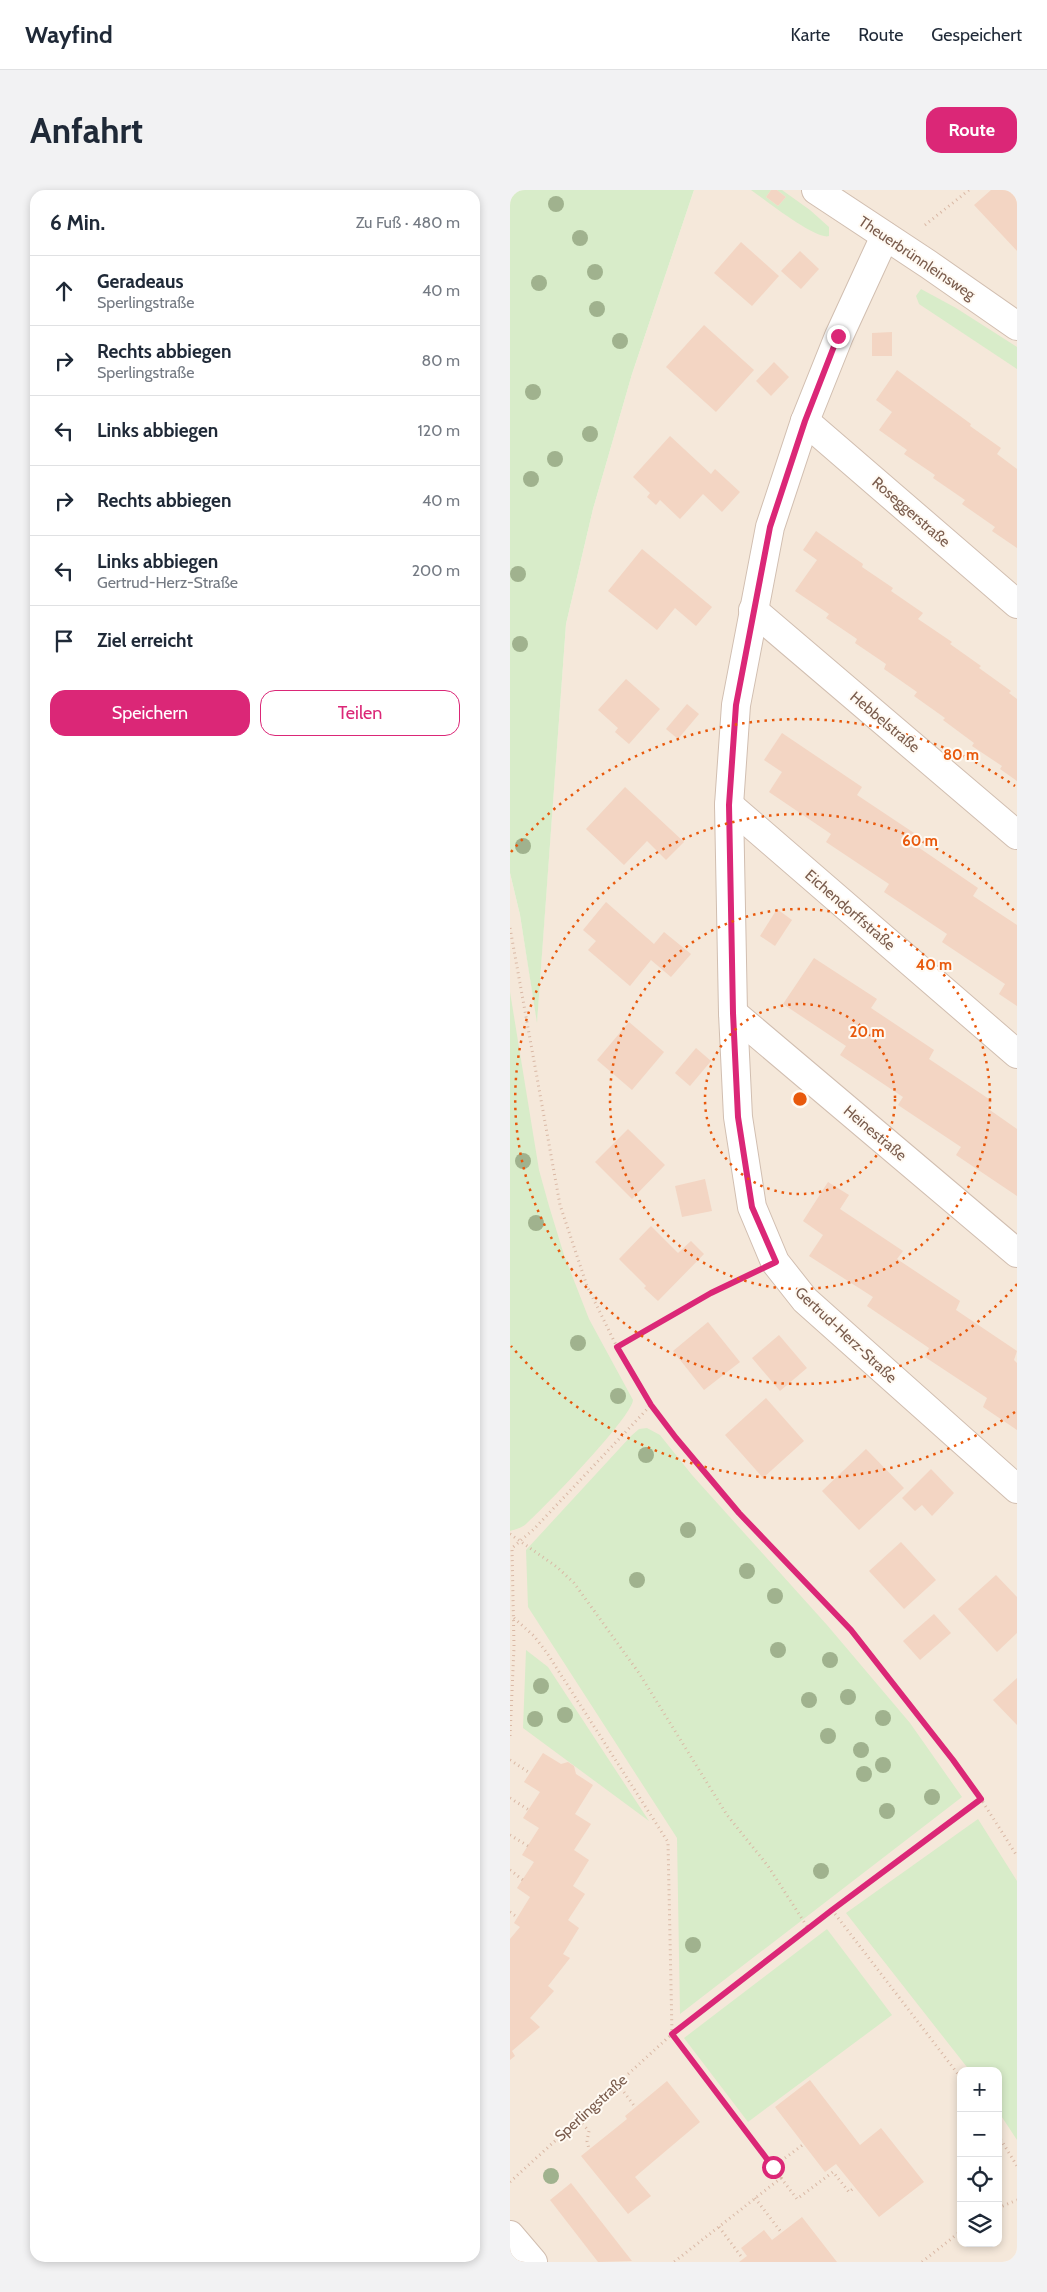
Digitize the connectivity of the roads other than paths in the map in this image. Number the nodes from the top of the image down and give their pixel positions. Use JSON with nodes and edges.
{"nodes":[{"id":1,"x":830,"y":194,"type":"edge"},
{"id":2,"x":885,"y":236,"type":"junction"},
{"id":3,"x":1017,"y":326,"type":"edge"},
{"id":4,"x":805,"y":421,"type":"junction"},
{"id":5,"x":1017,"y":604,"type":"edge"},
{"id":6,"x":753,"y":610,"type":"junction"},
{"id":7,"x":729,"y":805,"type":"junction"},
{"id":8,"x":1017,"y":835,"type":"edge"},
{"id":9,"x":733,"y":1013,"type":"junction"},
{"id":10,"x":1017,"y":1054,"type":"edge"},
{"id":11,"x":1017,"y":1254,"type":"edge"},
{"id":12,"x":1017,"y":1489,"type":"edge"},
{"id":13,"x":510,"y":2235,"type":"edge"},
{"id":14,"x":533,"y":2262,"type":"edge"}],
"edges":[{"from":1,"to":2,"type":"street","name":"Theuerbrünnleinsweg"},
{"from":2,"to":3,"type":"street","name":"Theuerbrünnleinsweg"},
{"from":2,"to":4,"type":"street","name":"Gertrud-Herz-Straße"},
{"from":4,"to":5,"type":"street","name":"Roseggerstraße"},
{"from":4,"to":6,"type":"street","name":"Gertrud-Herz-Straße"},
{"from":6,"to":7,"type":"street","name":"Gertrud-Herz-Straße"},
{"from":6,"to":8,"type":"street","name":"Hebbelstraße"},
{"from":7,"to":9,"type":"street","name":"Gertrud-Herz-Straße"},
{"from":7,"to":10,"type":"street","name":"Eichendorffstraße"},
{"from":9,"to":11,"type":"street","name":"Heinestraße"},
{"from":9,"to":12,"type":"street","name":"Gertrud-Herz-Straße"},
{"from":13,"to":14,"type":"street"}]}
